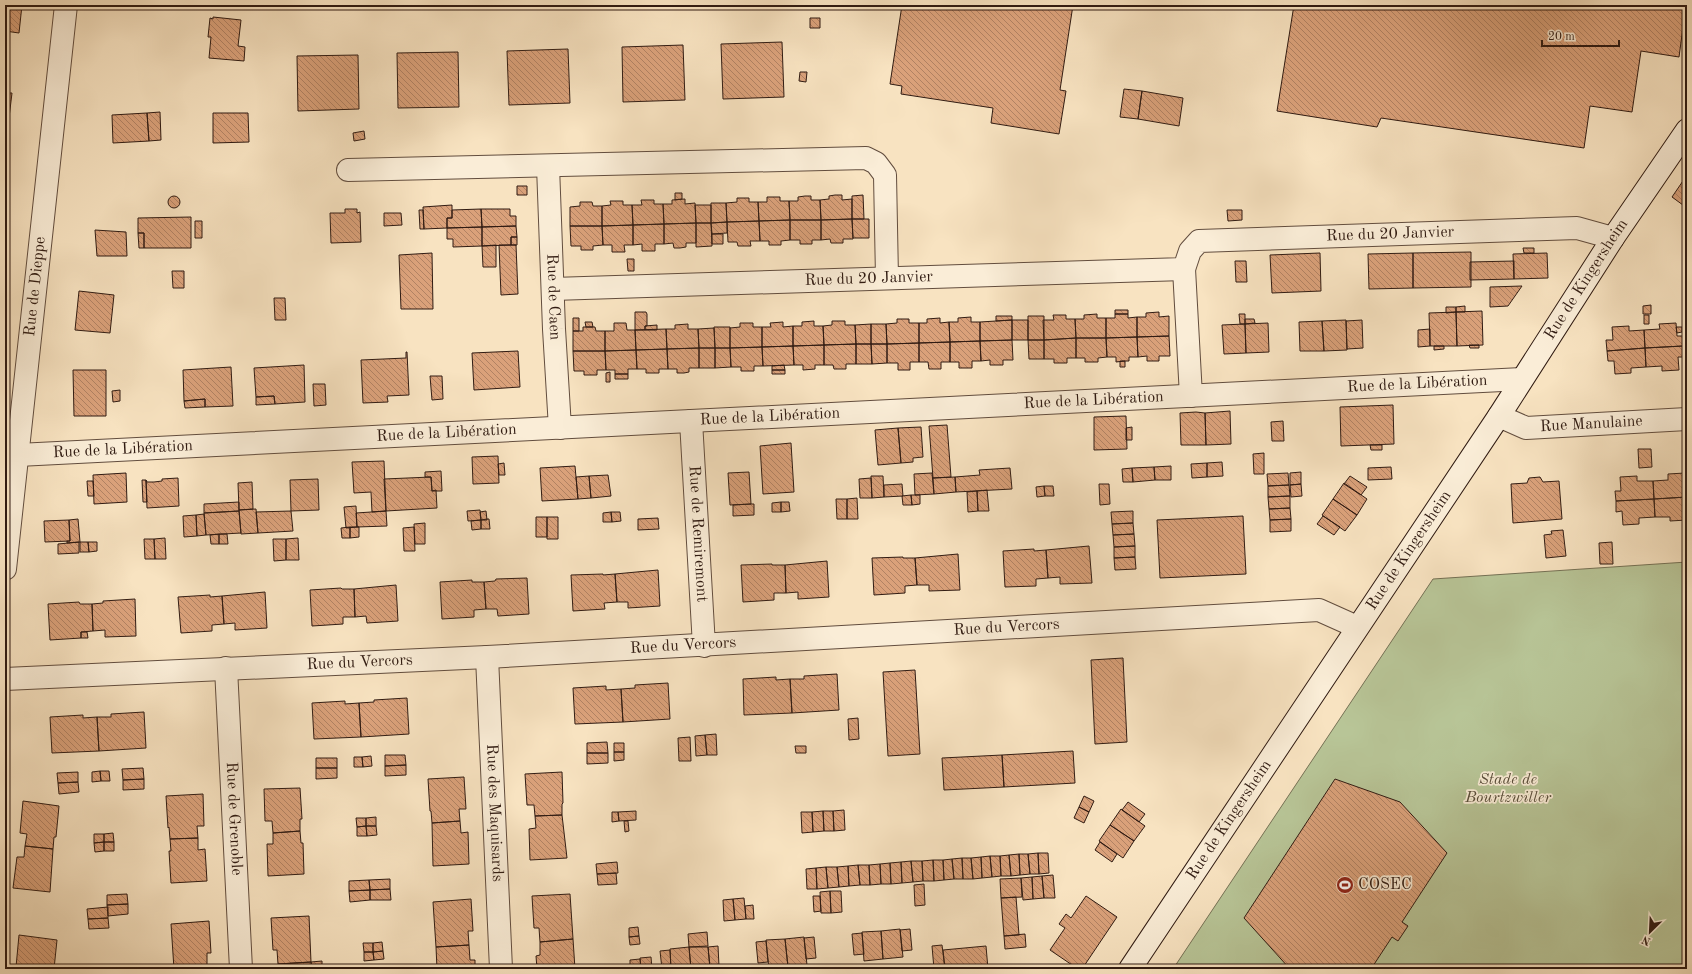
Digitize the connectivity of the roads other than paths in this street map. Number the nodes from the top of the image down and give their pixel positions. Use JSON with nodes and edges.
{"nodes":[{"id":1,"x":66,"y":5,"type":"edge"},
{"id":2,"x":1687,"y":130,"type":"edge"},
{"id":3,"x":548,"y":166,"type":"junction"},
{"id":4,"x":348,"y":170,"type":"dead end"},
{"id":5,"x":1613,"y":238,"type":"junction"},
{"id":6,"x":1184,"y":269,"type":"junction"},
{"id":7,"x":887,"y":278,"type":"junction"},
{"id":8,"x":554,"y":289,"type":"junction"},
{"id":9,"x":1522,"y":379,"type":"junction"},
{"id":10,"x":1191,"y":396,"type":"junction"},
{"id":11,"x":1499,"y":416,"type":"junction"},
{"id":12,"x":1687,"y":419,"type":"edge"},
{"id":13,"x":691,"y":421,"type":"junction"},
{"id":14,"x":560,"y":428,"type":"junction"},
{"id":15,"x":18,"y":455,"type":"junction"},
{"id":16,"x":5,"y":569,"type":"edge"},
{"id":17,"x":1357,"y":627,"type":"junction"},
{"id":18,"x":704,"y":646,"type":"junction"},
{"id":19,"x":487,"y":657,"type":"junction"},
{"id":20,"x":226,"y":668,"type":"junction"},
{"id":21,"x":5,"y":679,"type":"edge"},
{"id":22,"x":241,"y":969,"type":"edge"},
{"id":23,"x":501,"y":969,"type":"edge"},
{"id":24,"x":1130,"y":969,"type":"edge"}],
"edges":[{"from":1,"to":15,"type":"street","name":"Rue de Dieppe"},
{"from":2,"to":5,"type":"street","name":"Rue de Kingersheim"},
{"from":3,"to":4,"type":"street"},
{"from":3,"to":7,"type":"street"},
{"from":3,"to":8,"type":"street","name":"Rue de Caen"},
{"from":5,"to":6,"type":"street","name":"Rue du 20 Janvier"},
{"from":5,"to":9,"type":"street","name":"Rue de Kingersheim"},
{"from":6,"to":7,"type":"street","name":"Rue du 20 Janvier"},
{"from":6,"to":10,"type":"street","name":"Rue du 20 Janvier"},
{"from":7,"to":8,"type":"street","name":"Rue du 20 Janvier"},
{"from":8,"to":14,"type":"street","name":"Rue de Caen"},
{"from":9,"to":10,"type":"street","name":"Rue de la Libération"},
{"from":9,"to":11,"type":"street","name":"Rue de Kingersheim"},
{"from":10,"to":13,"type":"street","name":"Rue de la Libération"},
{"from":11,"to":12,"type":"street","name":"Rue Manulaine"},
{"from":11,"to":17,"type":"street","name":"Rue de Kingersheim"},
{"from":13,"to":14,"type":"street","name":"Rue de la Libération"},
{"from":13,"to":18,"type":"street","name":"Rue de Remiremont"},
{"from":14,"to":15,"type":"street","name":"Rue de la Libération"},
{"from":15,"to":16,"type":"street","name":"Rue de Dieppe"},
{"from":17,"to":18,"type":"street","name":"Rue du Vercors"},
{"from":17,"to":24,"type":"street","name":"Rue de Kingersheim"},
{"from":18,"to":19,"type":"street","name":"Rue du Vercors"},
{"from":19,"to":20,"type":"street","name":"Rue du Vercors"},
{"from":19,"to":23,"type":"street","name":"Rue des Maquisards"},
{"from":20,"to":21,"type":"street","name":"Rue du Vercors"},
{"from":20,"to":22,"type":"street","name":"Rue de Grenoble"}]}
